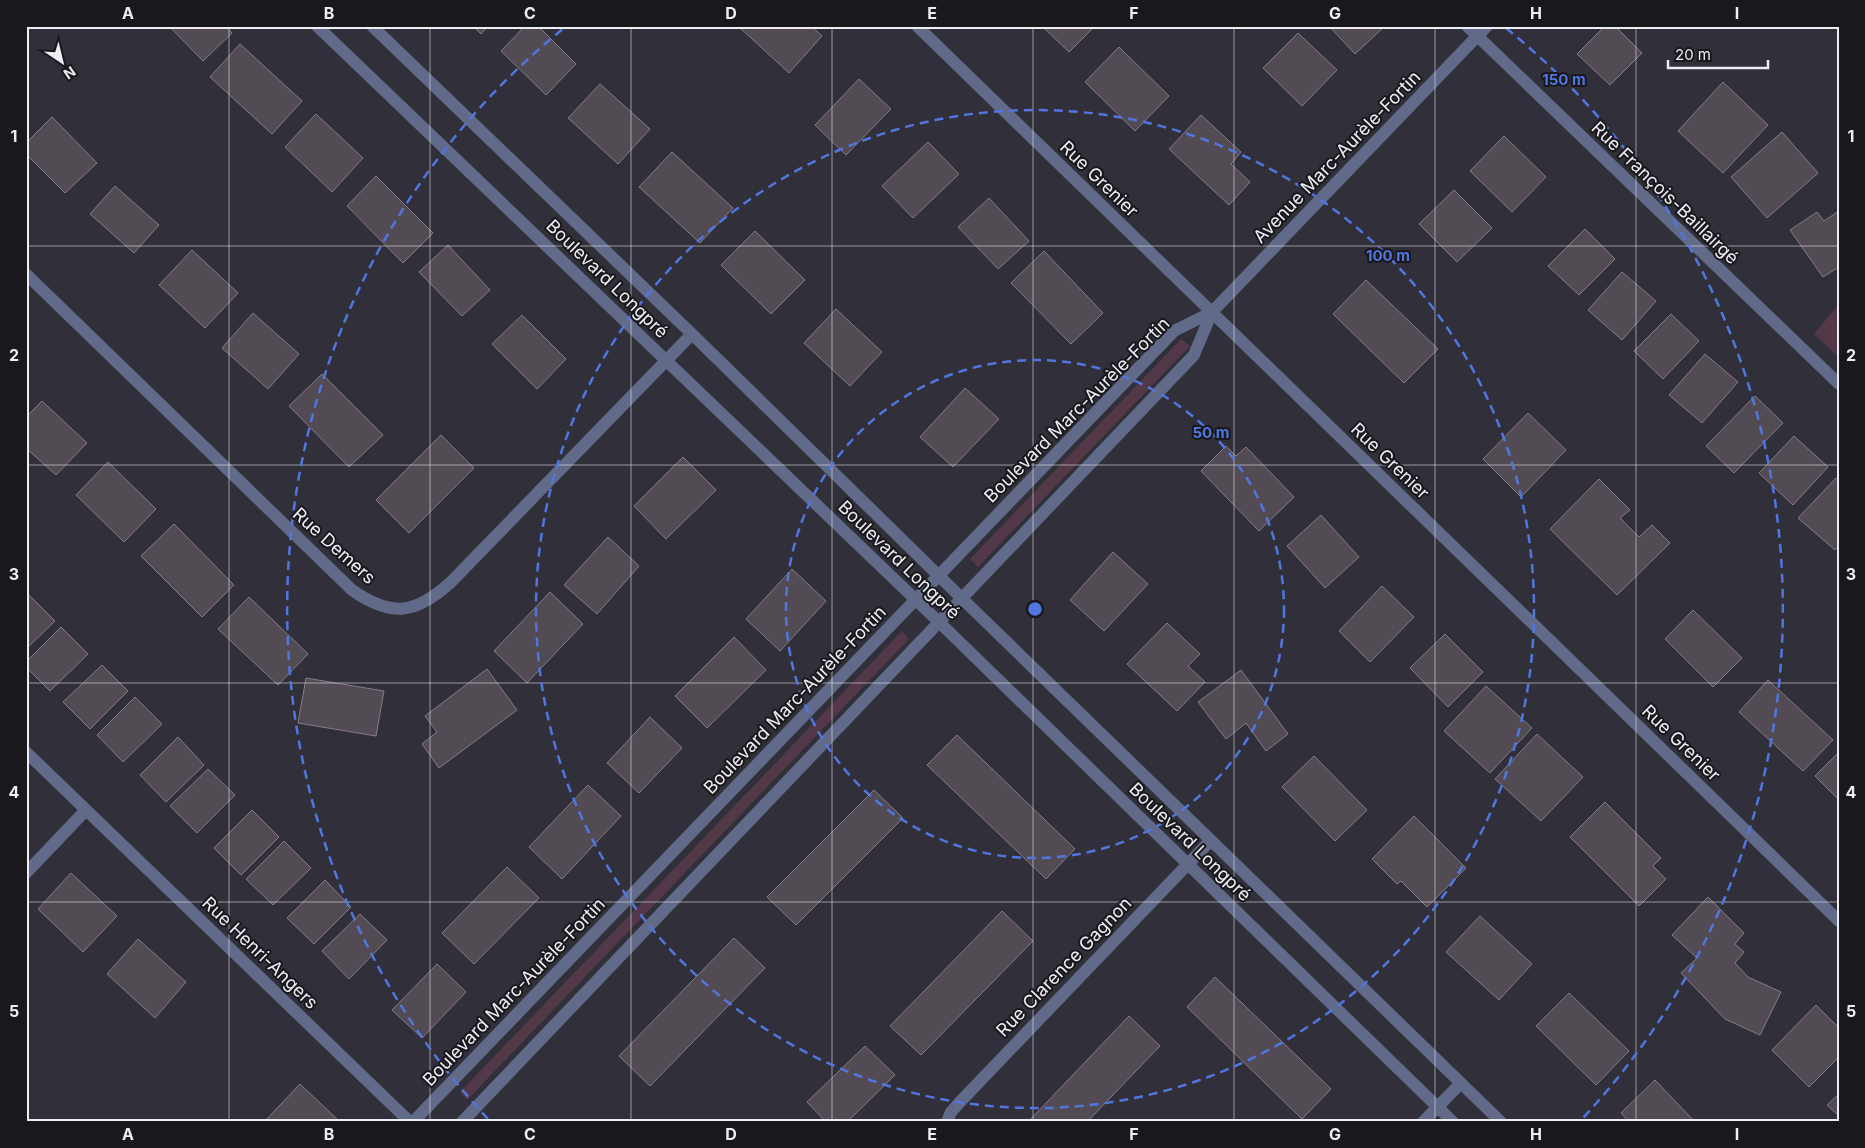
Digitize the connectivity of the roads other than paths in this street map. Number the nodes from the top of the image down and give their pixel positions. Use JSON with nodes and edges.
{"nodes":[{"id":1,"x":317,"y":26,"type":"edge"},
{"id":2,"x":372,"y":26,"type":"edge"},
{"id":3,"x":917,"y":26,"type":"edge"},
{"id":4,"x":1467,"y":26,"type":"edge"},
{"id":5,"x":1487,"y":26,"type":"edge"},
{"id":6,"x":1477,"y":36,"type":"junction"},
{"id":7,"x":26,"y":274,"type":"edge"},
{"id":8,"x":1212,"y":312,"type":"junction"},
{"id":9,"x":692,"y":334,"type":"junction"},
{"id":10,"x":666,"y":360,"type":"junction"},
{"id":11,"x":1839,"y":384,"type":"edge"},
{"id":12,"x":939,"y":576,"type":"junction"},
{"id":13,"x":963,"y":599,"type":"junction"},
{"id":14,"x":915,"y":600,"type":"junction"},
{"id":15,"x":939,"y":622,"type":"junction"},
{"id":16,"x":26,"y":752,"type":"edge"},
{"id":17,"x":86,"y":810,"type":"junction"},
{"id":18,"x":1211,"y":840,"type":"junction"},
{"id":19,"x":1188,"y":865,"type":"junction"},
{"id":20,"x":26,"y":872,"type":"edge"},
{"id":21,"x":1839,"y":921,"type":"edge"},
{"id":22,"x":1460,"y":1084,"type":"junction"},
{"id":23,"x":1437,"y":1107,"type":"junction"},
{"id":24,"x":412,"y":1122,"type":"edge"},
{"id":25,"x":462,"y":1122,"type":"edge"},
{"id":26,"x":947,"y":1122,"type":"edge"},
{"id":27,"x":1423,"y":1122,"type":"edge"},
{"id":28,"x":1452,"y":1122,"type":"edge"},
{"id":29,"x":1501,"y":1122,"type":"edge"}],
"edges":[{"from":1,"to":10,"type":"street","name":"Boulevard Longpré"},
{"from":2,"to":9,"type":"street","name":"Boulevard Longpré"},
{"from":3,"to":8,"type":"street","name":"Rue Grenier"},
{"from":4,"to":6,"type":"street","name":"Rue François-Baillairgé"},
{"from":5,"to":6,"type":"street","name":"Avenue Marc-Aurèle-Fortin"},
{"from":6,"to":8,"type":"street","name":"Avenue Marc-Aurèle-Fortin"},
{"from":6,"to":11,"type":"street","name":"Rue François-Baillairgé"},
{"from":7,"to":10,"type":"street","name":"Rue Demers"},
{"from":8,"to":12,"type":"street","name":"Boulevard Marc-Aurèle-Fortin"},
{"from":8,"to":13,"type":"street"},
{"from":8,"to":21,"type":"street","name":"Rue Grenier"},
{"from":9,"to":10,"type":"street","name":"Rue Demers"},
{"from":9,"to":12,"type":"street","name":"Boulevard Longpré"},
{"from":10,"to":14,"type":"street","name":"Boulevard Longpré"},
{"from":12,"to":13,"type":"street","name":"Boulevard Longpré"},
{"from":12,"to":14,"type":"street","name":"Boulevard Marc-Aurèle-Fortin"},
{"from":13,"to":15,"type":"street"},
{"from":13,"to":18,"type":"street","name":"Boulevard Longpré"},
{"from":14,"to":15,"type":"street","name":"Boulevard Longpré"},
{"from":14,"to":24,"type":"street","name":"Boulevard Marc-Aurèle-Fortin"},
{"from":15,"to":19,"type":"street","name":"Boulevard Longpré"},
{"from":15,"to":25,"type":"street"},
{"from":16,"to":17,"type":"street","name":"Rue Henri-Angers"},
{"from":17,"to":20,"type":"street"},
{"from":17,"to":24,"type":"street","name":"Rue Henri-Angers"},
{"from":18,"to":19,"type":"street","name":"Rue Clarence Gagnon"},
{"from":18,"to":22,"type":"street","name":"Boulevard Longpré"},
{"from":19,"to":23,"type":"street","name":"Boulevard Longpré"},
{"from":19,"to":26,"type":"street","name":"Rue Clarence Gagnon"},
{"from":22,"to":23,"type":"street"},
{"from":22,"to":29,"type":"street","name":"Boulevard Longpré"},
{"from":23,"to":27,"type":"street"},
{"from":23,"to":28,"type":"street","name":"Boulevard Longpré"}]}
